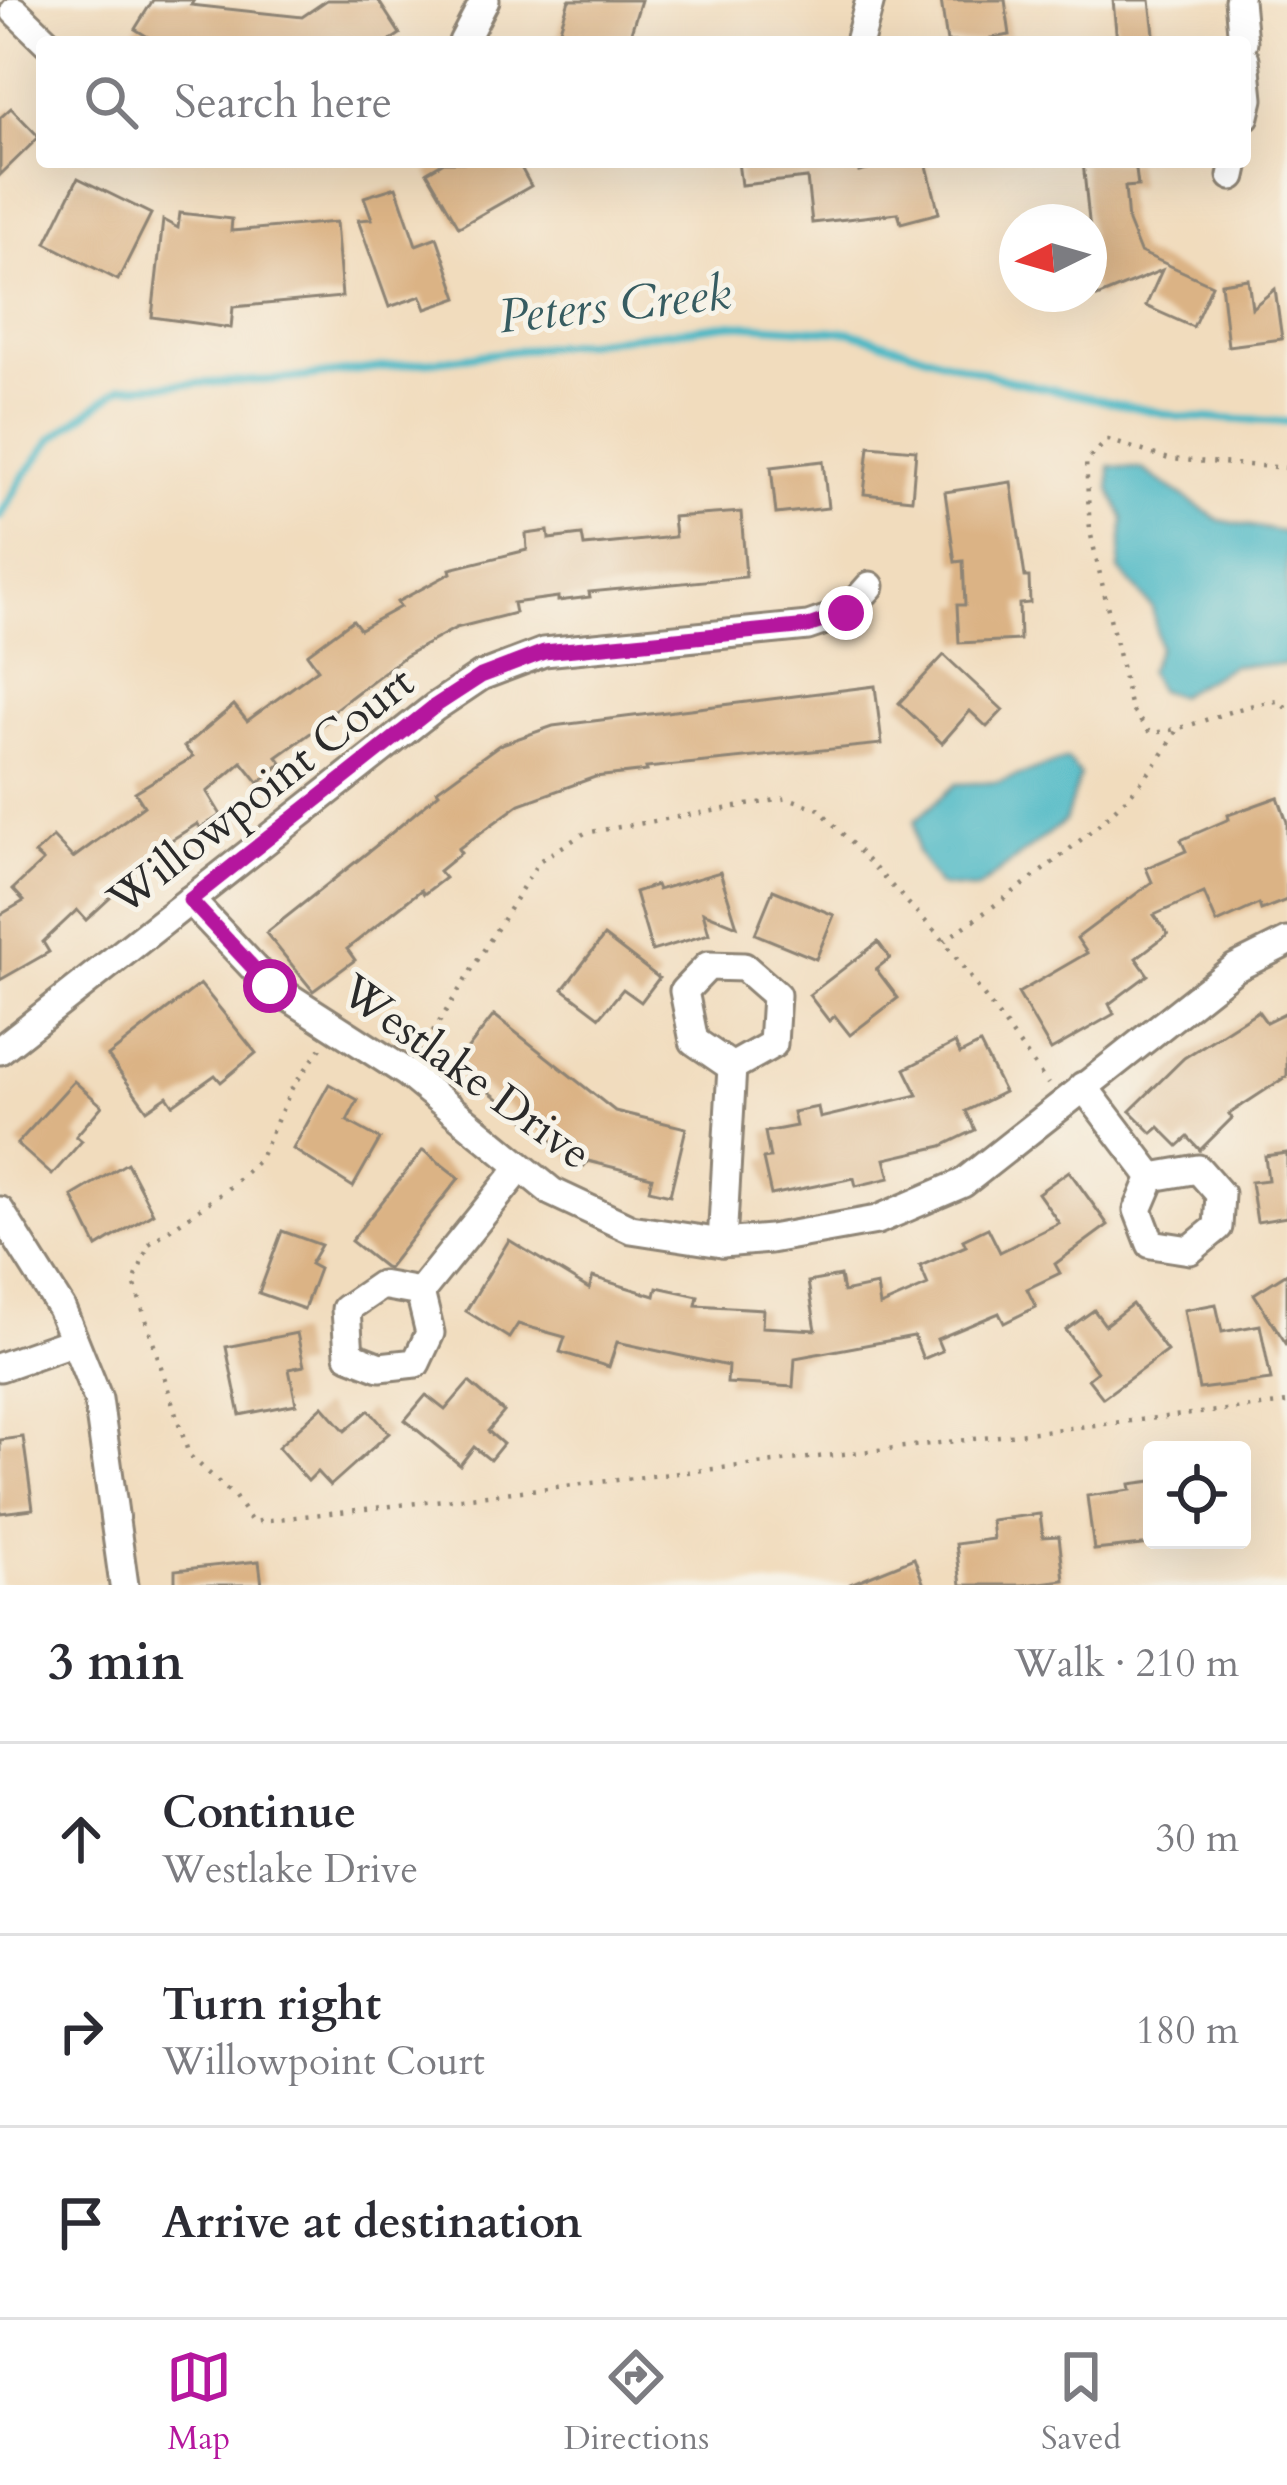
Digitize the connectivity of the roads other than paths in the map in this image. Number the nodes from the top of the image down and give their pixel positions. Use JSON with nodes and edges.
{"nodes":[{"id":1,"x":485,"y":0,"type":"edge"},
{"id":2,"x":870,"y":0,"type":"edge"},
{"id":3,"x":1239,"y":0,"type":"edge"},
{"id":4,"x":13,"y":12,"type":"edge"},
{"id":5,"x":40,"y":36,"type":"edge"},
{"id":6,"x":466,"y":36,"type":"edge"},
{"id":7,"x":861,"y":36,"type":"edge"},
{"id":8,"x":1242,"y":36,"type":"edge"},
{"id":9,"x":870,"y":586,"type":"dead end"},
{"id":10,"x":190,"y":900,"type":"junction"},
{"id":11,"x":1287,"y":942,"type":"edge"},
{"id":12,"x":0,"y":1050,"type":"edge"},
{"id":13,"x":732,"y":1067,"type":"dead end"},
{"id":14,"x":1073,"y":1095,"type":"junction"},
{"id":15,"x":520,"y":1168,"type":"junction"},
{"id":16,"x":1152,"y":1177,"type":"dead end"},
{"id":17,"x":0,"y":1211,"type":"edge"},
{"id":18,"x":722,"y":1243,"type":"junction"},
{"id":19,"x":420,"y":1292,"type":"dead end"},
{"id":20,"x":74,"y":1341,"type":"junction"},
{"id":21,"x":0,"y":1367,"type":"edge"},
{"id":22,"x":124,"y":1585,"type":"edge"}],
"edges":[{"from":1,"to":6,"type":"street"},
{"from":2,"to":7,"type":"street"},
{"from":3,"to":8,"type":"street"},
{"from":4,"to":5,"type":"street"},
{"from":9,"to":10,"type":"street","name":"Willowpoint Court"},
{"from":10,"to":12,"type":"street","name":"Willowpoint Court"},
{"from":10,"to":15,"type":"street","name":"Westlake Drive"},
{"from":11,"to":14,"type":"street","name":"Westlake Drive"},
{"from":13,"to":18,"type":"street"},
{"from":14,"to":16,"type":"street"},
{"from":14,"to":18,"type":"street","name":"Westlake Drive"},
{"from":15,"to":18,"type":"street","name":"Westlake Drive"},
{"from":15,"to":19,"type":"street"},
{"from":17,"to":20,"type":"street"},
{"from":20,"to":21,"type":"street"},
{"from":20,"to":22,"type":"street"}]}
